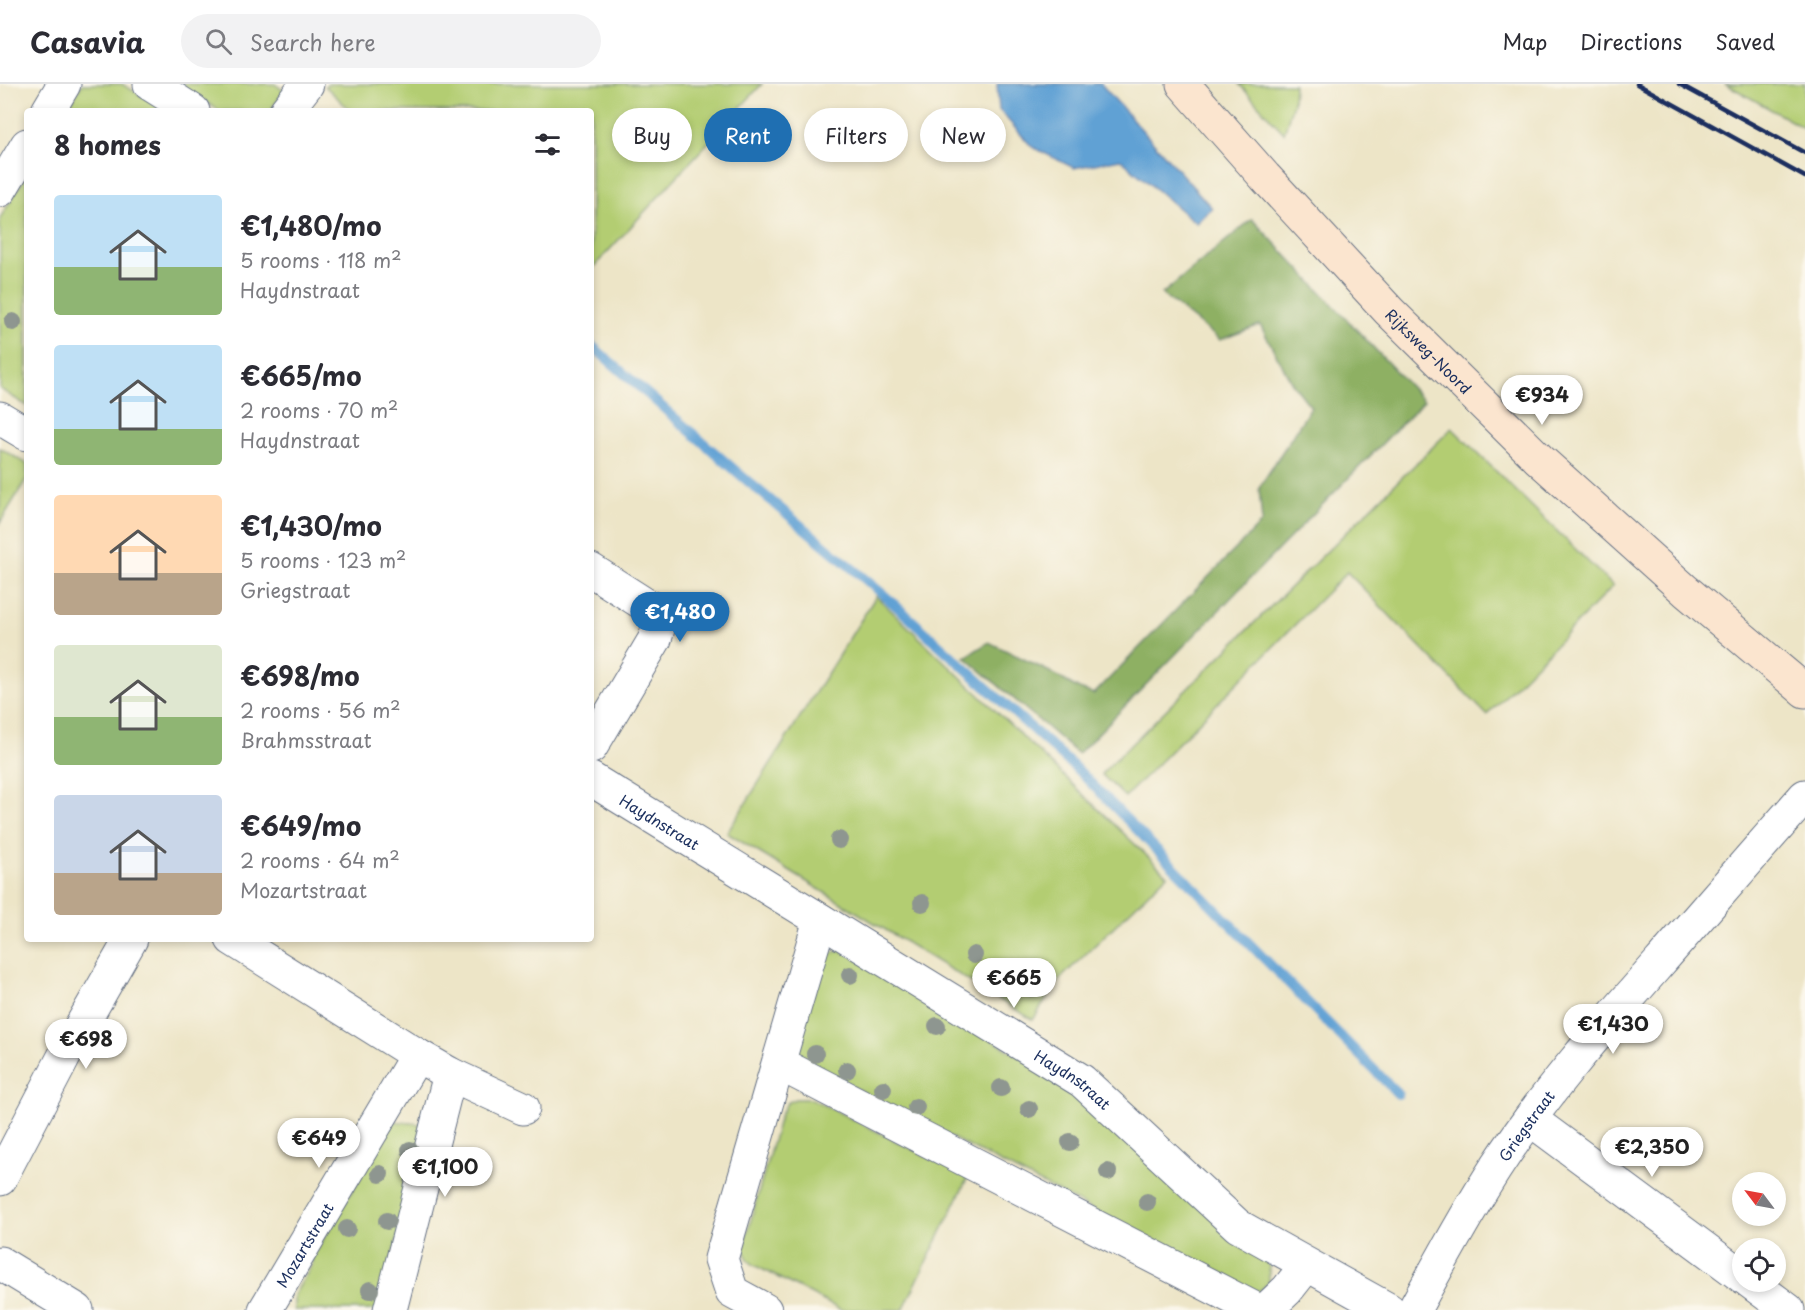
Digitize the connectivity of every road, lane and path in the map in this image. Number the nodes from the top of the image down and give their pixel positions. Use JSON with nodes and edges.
{"nodes":[{"id":1,"x":64,"y":84,"type":"edge"},
{"id":2,"x":150,"y":84,"type":"edge"},
{"id":3,"x":1183,"y":84,"type":"edge"},
{"id":4,"x":50,"y":108,"type":"edge"},
{"id":5,"x":189,"y":108,"type":"edge"},
{"id":6,"x":24,"y":150,"type":"edge"},
{"id":7,"x":0,"y":190,"type":"edge"},
{"id":8,"x":0,"y":418,"type":"edge"},
{"id":9,"x":24,"y":432,"type":"edge"},
{"id":10,"x":594,"y":572,"type":"edge"},
{"id":11,"x":1805,"y":691,"type":"edge"},
{"id":12,"x":594,"y":742,"type":"edge"},
{"id":13,"x":594,"y":781,"type":"edge"},
{"id":14,"x":1805,"y":795,"type":"edge"},
{"id":15,"x":820,"y":920,"type":"junction"},
{"id":16,"x":129,"y":942,"type":"edge"},
{"id":17,"x":237,"y":942,"type":"edge"},
{"id":18,"x":417,"y":1055,"type":"junction"},
{"id":19,"x":780,"y":1064,"type":"junction"},
{"id":20,"x":450,"y":1074,"type":"junction"},
{"id":21,"x":523,"y":1108,"type":"dead end"},
{"id":22,"x":1530,"y":1119,"type":"junction"},
{"id":23,"x":0,"y":1179,"type":"edge"},
{"id":24,"x":0,"y":1263,"type":"edge"},
{"id":25,"x":1306,"y":1266,"type":"junction"},
{"id":26,"x":1732,"y":1269,"type":"edge"},
{"id":27,"x":1764,"y":1292,"type":"edge"},
{"id":28,"x":77,"y":1310,"type":"edge"},
{"id":29,"x":265,"y":1310,"type":"edge"},
{"id":30,"x":390,"y":1310,"type":"edge"},
{"id":31,"x":765,"y":1310,"type":"edge"},
{"id":32,"x":1257,"y":1310,"type":"edge"},
{"id":33,"x":1266,"y":1310,"type":"edge"},
{"id":34,"x":1389,"y":1310,"type":"edge"},
{"id":35,"x":1414,"y":1310,"type":"edge"},
{"id":36,"x":1788,"y":1310,"type":"edge"}],
"edges":[{"from":1,"to":4,"type":"street"},
{"from":2,"to":5,"type":"street"},
{"from":3,"to":11,"type":"main road","name":"Rijksweg-Noord"},
{"from":6,"to":7,"type":"street"},
{"from":8,"to":9,"type":"street"},
{"from":10,"to":12,"type":"street"},
{"from":13,"to":15,"type":"street","name":"Haydnstraat"},
{"from":14,"to":22,"type":"street","name":"Griegstraat"},
{"from":15,"to":19,"type":"street"},
{"from":15,"to":25,"type":"street","name":"Haydnstraat"},
{"from":16,"to":23,"type":"street"},
{"from":17,"to":18,"type":"street"},
{"from":18,"to":20,"type":"street"},
{"from":18,"to":29,"type":"street","name":"Mozartstraat"},
{"from":19,"to":31,"type":"street"},
{"from":19,"to":32,"type":"street"},
{"from":20,"to":21,"type":"street"},
{"from":20,"to":30,"type":"street"},
{"from":22,"to":26,"type":"street"},
{"from":22,"to":35,"type":"street","name":"Griegstraat"},
{"from":24,"to":28,"type":"street"},
{"from":25,"to":33,"type":"street"},
{"from":25,"to":34,"type":"street","name":"Haydnstraat"},
{"from":27,"to":36,"type":"street"}]}
